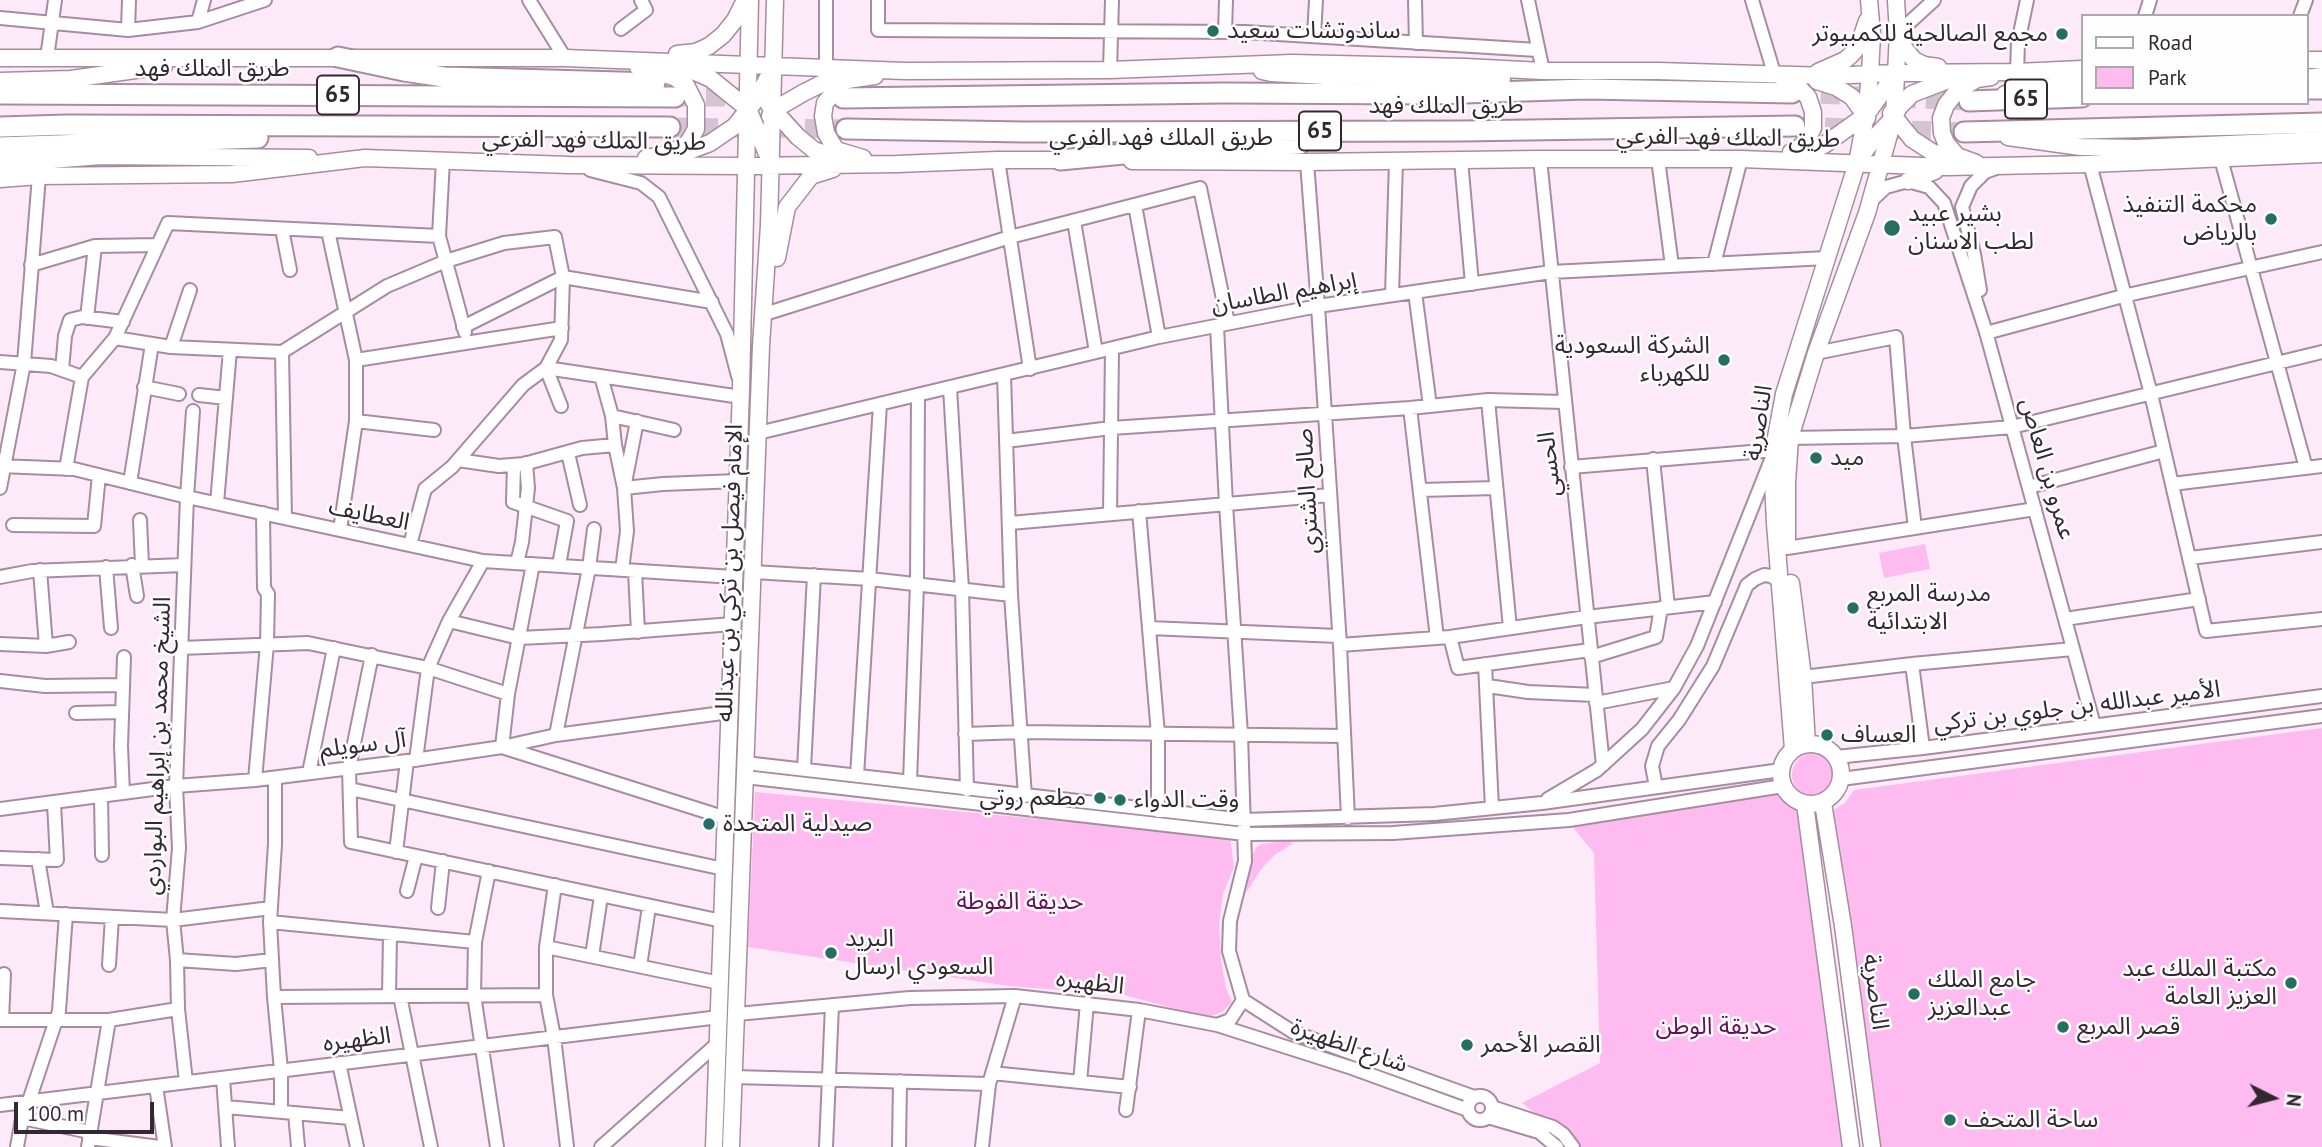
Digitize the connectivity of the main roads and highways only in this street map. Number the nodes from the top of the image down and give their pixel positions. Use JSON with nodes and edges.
{"nodes":[{"id":1,"x":748,"y":0,"type":"edge"},
{"id":2,"x":775,"y":0,"type":"edge"},
{"id":3,"x":1896,"y":0,"type":"edge"},
{"id":4,"x":1870,"y":5,"type":"edge"},
{"id":5,"x":1898,"y":33,"type":"junction"},
{"id":6,"x":338,"y":57,"type":"junction"},
{"id":7,"x":0,"y":58,"type":"edge"},
{"id":8,"x":222,"y":58,"type":"junction"},
{"id":9,"x":612,"y":60,"type":"junction"},
{"id":10,"x":748,"y":64,"type":"junction"},
{"id":11,"x":1237,"y":64,"type":"junction"},
{"id":12,"x":775,"y":65,"type":"junction"},
{"id":13,"x":2080,"y":69,"type":"edge"},
{"id":14,"x":905,"y":71,"type":"junction"},
{"id":15,"x":1972,"y":72,"type":"junction"},
{"id":16,"x":2017,"y":72,"type":"junction"},
{"id":17,"x":1766,"y":73,"type":"junction"},
{"id":18,"x":1896,"y":73,"type":"junction"},
{"id":19,"x":1870,"y":74,"type":"junction"},
{"id":20,"x":1806,"y":76,"type":"junction"},
{"id":21,"x":0,"y":80,"type":"edge"},
{"id":22,"x":655,"y":83,"type":"dead end"},
{"id":23,"x":2080,"y":84,"type":"edge"},
{"id":24,"x":1587,"y":89,"type":"junction"},
{"id":25,"x":761,"y":91,"type":"junction"},
{"id":26,"x":1881,"y":92,"type":"junction"},
{"id":27,"x":1792,"y":93,"type":"tunnel mouth"},
{"id":28,"x":0,"y":94,"type":"edge"},
{"id":29,"x":675,"y":96,"type":"tunnel mouth"},
{"id":30,"x":2080,"y":97,"type":"edge"},
{"id":31,"x":844,"y":98,"type":"dead end"},
{"id":32,"x":1969,"y":101,"type":"joint"},
{"id":33,"x":748,"y":110,"type":"junction"},
{"id":34,"x":772,"y":111,"type":"junction"},
{"id":35,"x":1866,"y":114,"type":"junction"},
{"id":36,"x":1894,"y":117,"type":"junction"},
{"id":37,"x":2322,"y":123,"type":"edge"},
{"id":38,"x":491,"y":126,"type":"junction"},
{"id":39,"x":1795,"y":126,"type":"tunnel mouth"},
{"id":40,"x":0,"y":127,"type":"edge"},
{"id":41,"x":670,"y":127,"type":"tunnel mouth"},
{"id":42,"x":846,"y":129,"type":"tunnel mouth"},
{"id":43,"x":1462,"y":131,"type":"junction"},
{"id":44,"x":1964,"y":132,"type":"joint"},
{"id":45,"x":1876,"y":135,"type":"junction"},
{"id":46,"x":760,"y":138,"type":"junction"},
{"id":47,"x":2322,"y":140,"type":"edge"},
{"id":48,"x":0,"y":147,"type":"edge"},
{"id":49,"x":2322,"y":154,"type":"edge"},
{"id":50,"x":365,"y":158,"type":"junction"},
{"id":51,"x":1752,"y":159,"type":"junction"},
{"id":52,"x":1060,"y":160,"type":"junction"},
{"id":53,"x":0,"y":163,"type":"edge"},
{"id":54,"x":1857,"y":163,"type":"junction"},
{"id":55,"x":897,"y":164,"type":"junction"},
{"id":56,"x":1880,"y":164,"type":"junction"},
{"id":57,"x":611,"y":165,"type":"junction"},
{"id":58,"x":770,"y":165,"type":"junction"},
{"id":59,"x":2002,"y":165,"type":"junction"},
{"id":60,"x":746,"y":166,"type":"junction"},
{"id":61,"x":1969,"y":166,"type":"junction"},
{"id":62,"x":1948,"y":167,"type":"junction"},
{"id":63,"x":0,"y":179,"type":"edge"},
{"id":64,"x":1908,"y":181,"type":"road end"},
{"id":65,"x":761,"y":346,"type":"junction"},
{"id":66,"x":1800,"y":747,"type":"junction"},
{"id":67,"x":1823,"y":803,"type":"junction"},
{"id":68,"x":1805,"y":804,"type":"junction"},
{"id":69,"x":711,"y":1146,"type":"edge"},
{"id":70,"x":731,"y":1147,"type":"edge"},
{"id":71,"x":1851,"y":1147,"type":"edge"},
{"id":72,"x":1872,"y":1147,"type":"edge"}],
"edges":[{"from":1,"to":9,"type":"main road"},
{"from":1,"to":10,"type":"main road","name":"الإمام فيصل بن تركي بن عبدالله"},
{"from":2,"to":12,"type":"main road","name":"الإمام فيصل بن تركي بن عبدالله"},
{"from":3,"to":5,"type":"main road"},
{"from":4,"to":19,"type":"main road"},
{"from":4,"to":20,"type":"main road"},
{"from":5,"to":15,"type":"main road"},
{"from":5,"to":18,"type":"main road"},
{"from":6,"to":8,"type":"main road"},
{"from":6,"to":9,"type":"main road"},
{"from":6,"to":22,"type":"highway"},
{"from":7,"to":8,"type":"main road"},
{"from":8,"to":21,"type":"main road"},
{"from":9,"to":10,"type":"main road"},
{"from":9,"to":33,"type":"main road"},
{"from":9,"to":57,"type":"main road"},
{"from":10,"to":12,"type":"main road"},
{"from":10,"to":25,"type":"main road"},
{"from":10,"to":33,"type":"main road","name":"الإمام فيصل بن تركي بن عبدالله"},
{"from":11,"to":14,"type":"main road"},
{"from":11,"to":17,"type":"main road"},
{"from":11,"to":24,"type":"main road"},
{"from":12,"to":14,"type":"main road"},
{"from":12,"to":25,"type":"main road"},
{"from":12,"to":34,"type":"main road","name":"الإمام فيصل بن تركي بن عبدالله"},
{"from":13,"to":16,"type":"main road"},
{"from":14,"to":34,"type":"main road"},
{"from":14,"to":55,"type":"main road"},
{"from":15,"to":16,"type":"main road"},
{"from":15,"to":18,"type":"main road"},
{"from":15,"to":36,"type":"main road"},
{"from":16,"to":59,"type":"main road"},
{"from":17,"to":20,"type":"main road"},
{"from":17,"to":51,"type":"main road"},
{"from":18,"to":19,"type":"main road"},
{"from":18,"to":26,"type":"main road"},
{"from":18,"to":36,"type":"main road"},
{"from":19,"to":20,"type":"main road"},
{"from":19,"to":26,"type":"main road"},
{"from":19,"to":35,"type":"main road"},
{"from":20,"to":35,"type":"main road"},
{"from":23,"to":32,"type":"main road"},
{"from":24,"to":27,"type":"highway","name":"طريق الملك فهد","number":"65"},
{"from":24,"to":31,"type":"highway","name":"طريق الملك فهد","number":"65"},
{"from":25,"to":33,"type":"main road"},
{"from":25,"to":34,"type":"main road"},
{"from":26,"to":35,"type":"main road"},
{"from":26,"to":36,"type":"main road"},
{"from":28,"to":29,"type":"highway","name":"طريق الملك فهد","number":"65"},
{"from":30,"to":32,"type":"highway","number":"65"},
{"from":33,"to":46,"type":"main road"},
{"from":33,"to":57,"type":"main road"},
{"from":33,"to":60,"type":"main road","name":"الإمام فيصل بن تركي بن عبدالله"},
{"from":34,"to":46,"type":"main road"},
{"from":34,"to":55,"type":"main road"},
{"from":34,"to":58,"type":"main road","name":"الإمام فيصل بن تركي بن عبدالله"},
{"from":35,"to":45,"type":"main road"},
{"from":35,"to":51,"type":"main road"},
{"from":35,"to":54,"type":"main road","name":"الناصرية"},
{"from":36,"to":45,"type":"main road"},
{"from":36,"to":56,"type":"main road","name":"الناصرية"},
{"from":36,"to":61,"type":"main road"},
{"from":37,"to":44,"type":"highway","number":"65"},
{"from":38,"to":40,"type":"highway","number":"65"},
{"from":38,"to":41,"type":"highway","number":"65"},
{"from":38,"to":48,"type":"highway"},
{"from":39,"to":43,"type":"highway","name":"طريق الملك فهد","number":"65"},
{"from":42,"to":43,"type":"highway","name":"طريق الملك فهد","number":"65"},
{"from":43,"to":52,"type":"highway"},
{"from":44,"to":47,"type":"main road"},
{"from":45,"to":54,"type":"main road"},
{"from":45,"to":56,"type":"main road"},
{"from":46,"to":58,"type":"main road"},
{"from":46,"to":60,"type":"main road"},
{"from":49,"to":59,"type":"main road","name":"طريق الملك فهد الفرعي"},
{"from":50,"to":53,"type":"main road"},
{"from":50,"to":57,"type":"main road","name":"طريق الملك فهد الفرعي"},
{"from":50,"to":63,"type":"main road","name":"طريق الملك فهد الفرعي"},
{"from":51,"to":52,"type":"main road","name":"طريق الملك فهد الفرعي"},
{"from":51,"to":54,"type":"main road","name":"طريق الملك فهد الفرعي"},
{"from":52,"to":55,"type":"main road","name":"طريق الملك فهد الفرعي"},
{"from":54,"to":56,"type":"main road","name":"طريق الملك فهد الفرعي"},
{"from":54,"to":66,"type":"main road","name":"الناصرية"},
{"from":55,"to":58,"type":"main road","name":"طريق الملك فهد الفرعي"},
{"from":55,"to":65,"type":"main road"},
{"from":56,"to":62,"type":"main road","name":"طريق الملك فهد الفرعي"},
{"from":56,"to":66,"type":"main road","name":"الناصرية"},
{"from":57,"to":60,"type":"main road","name":"طريق الملك فهد الفرعي"},
{"from":58,"to":60,"type":"main road","name":"طريق الملك فهد الفرعي"},
{"from":58,"to":65,"type":"main road","name":"الإمام فيصل بن تركي بن عبدالله"},
{"from":59,"to":61,"type":"main road","name":"طريق الملك فهد الفرعي"},
{"from":60,"to":69,"type":"main road","name":"الإمام فيصل بن تركي بن عبدالله"},
{"from":61,"to":62,"type":"main road","name":"طريق الملك فهد الفرعي"},
{"from":62,"to":64,"type":"main road"},
{"from":65,"to":70,"type":"main road","name":"الإمام فيصل بن تركي بن عبدالله"},
{"from":66,"to":67,"type":"main road"},
{"from":66,"to":68,"type":"main road"},
{"from":67,"to":68,"type":"main road"},
{"from":67,"to":72,"type":"main road","name":"الناصرية"},
{"from":68,"to":71,"type":"main road","name":"الناصرية"}]}
